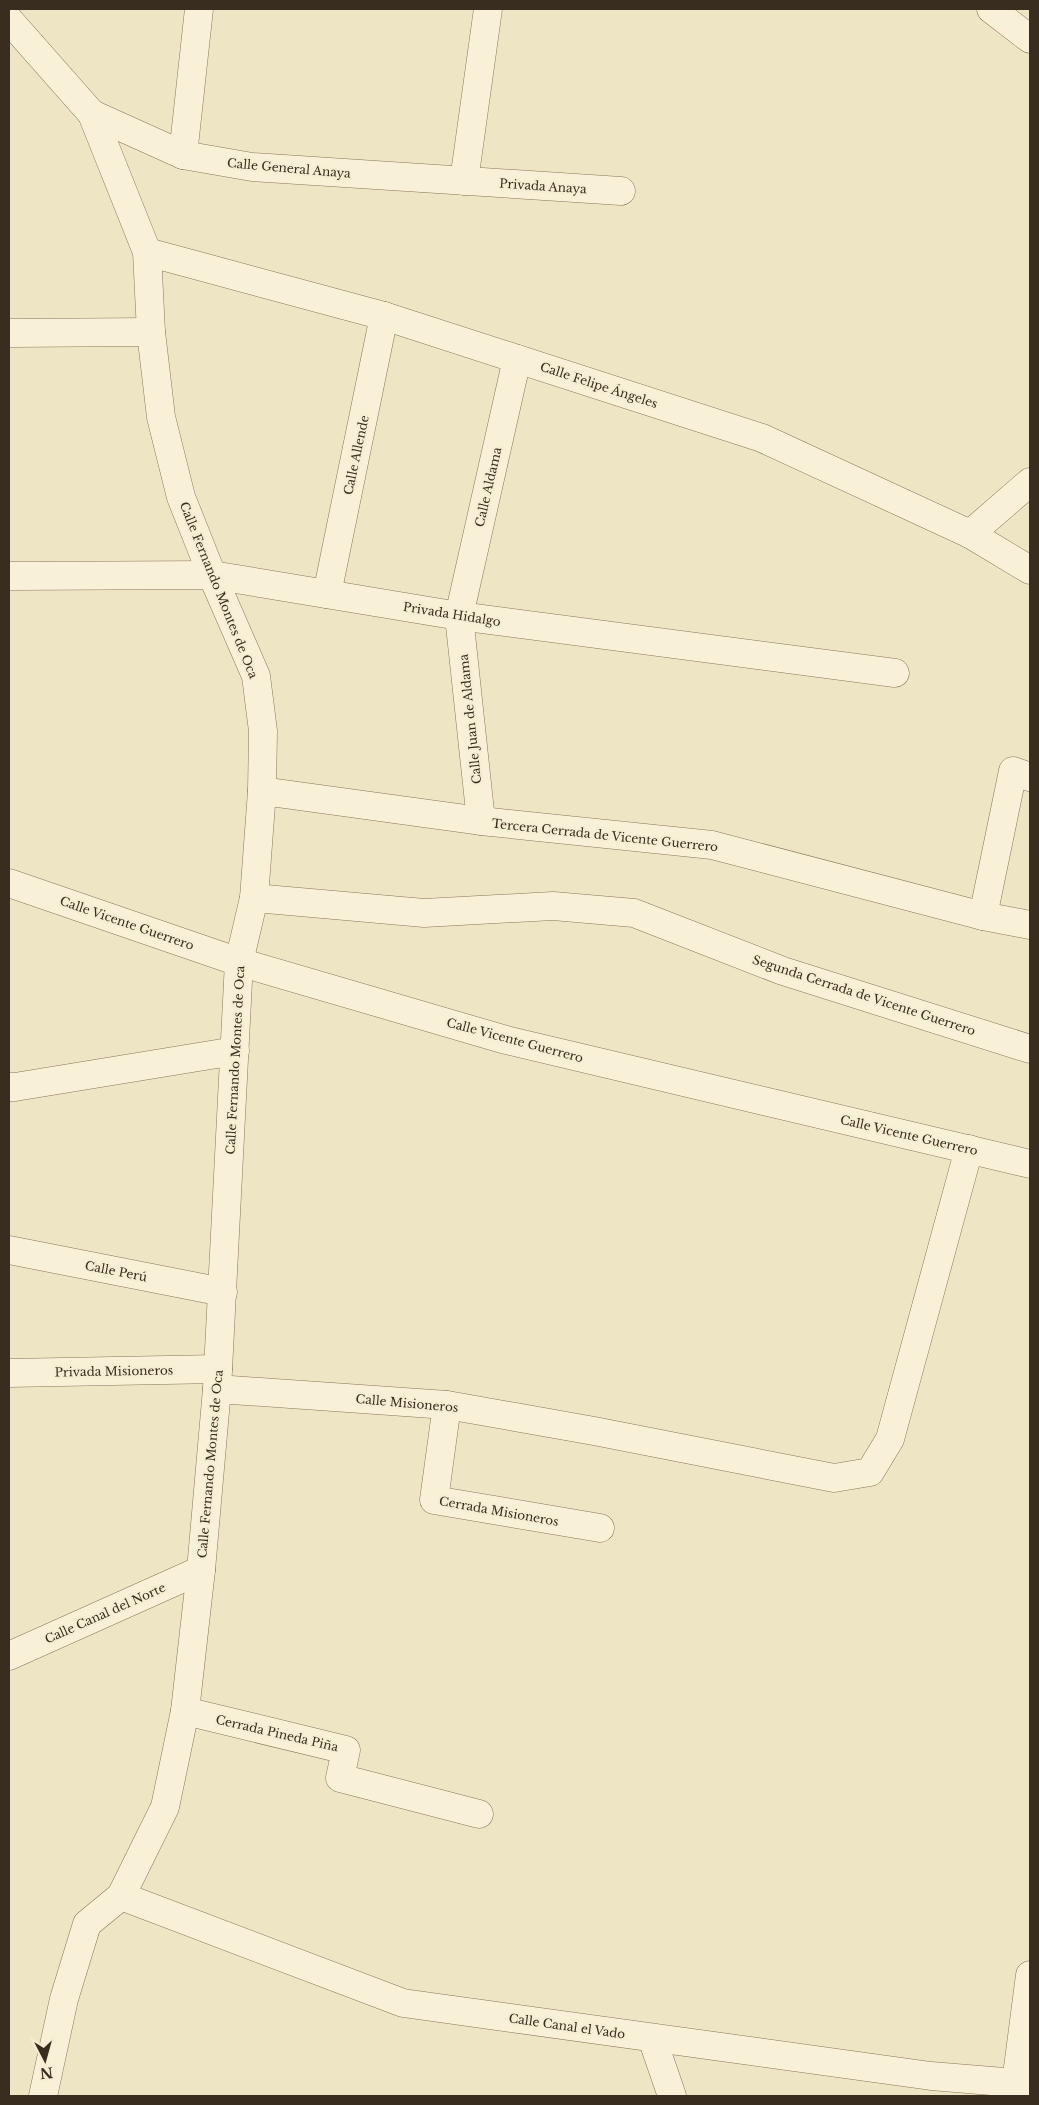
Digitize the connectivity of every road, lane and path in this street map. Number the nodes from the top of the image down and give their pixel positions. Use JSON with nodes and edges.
{"nodes":[{"id":1,"x":200,"y":9,"type":"edge"},
{"id":2,"x":488,"y":9,"type":"edge"},
{"id":3,"x":991,"y":9,"type":"edge"},
{"id":4,"x":9,"y":20,"type":"edge"},
{"id":5,"x":1030,"y":39,"type":"edge"},
{"id":6,"x":92,"y":114,"type":"junction"},
{"id":7,"x":184,"y":155,"type":"junction"},
{"id":8,"x":464,"y":181,"type":"junction"},
{"id":9,"x":621,"y":191,"type":"dead end"},
{"id":10,"x":147,"y":252,"type":"junction"},
{"id":11,"x":384,"y":316,"type":"junction"},
{"id":12,"x":152,"y":332,"type":"junction"},
{"id":13,"x":9,"y":333,"type":"edge"},
{"id":14,"x":517,"y":358,"type":"junction"},
{"id":15,"x":1030,"y":482,"type":"edge"},
{"id":16,"x":970,"y":534,"type":"junction"},
{"id":17,"x":1030,"y":570,"type":"edge"},
{"id":18,"x":212,"y":575,"type":"junction"},
{"id":19,"x":9,"y":576,"type":"edge"},
{"id":20,"x":327,"y":594,"type":"junction"},
{"id":21,"x":459,"y":616,"type":"junction"},
{"id":22,"x":895,"y":673,"type":"dead end"},
{"id":23,"x":1030,"y":777,"type":"edge"},
{"id":24,"x":262,"y":791,"type":"junction"},
{"id":25,"x":481,"y":822,"type":"junction"},
{"id":26,"x":9,"y":883,"type":"edge"},
{"id":27,"x":254,"y":898,"type":"junction"},
{"id":28,"x":983,"y":916,"type":"junction"},
{"id":29,"x":1030,"y":925,"type":"edge"},
{"id":30,"x":239,"y":962,"type":"junction"},
{"id":31,"x":1030,"y":1049,"type":"edge"},
{"id":32,"x":235,"y":1051,"type":"junction"},
{"id":33,"x":9,"y":1087,"type":"edge"},
{"id":34,"x":969,"y":1149,"type":"junction"},
{"id":35,"x":1030,"y":1164,"type":"edge"},
{"id":36,"x":9,"y":1250,"type":"edge"},
{"id":37,"x":224,"y":1292,"type":"junction"},
{"id":38,"x":9,"y":1373,"type":"edge"},
{"id":39,"x":218,"y":1379,"type":"junction"},
{"id":40,"x":447,"y":1405,"type":"junction"},
{"id":41,"x":600,"y":1528,"type":"dead end"},
{"id":42,"x":202,"y":1570,"type":"junction"},
{"id":43,"x":9,"y":1656,"type":"edge"},
{"id":44,"x":185,"y":1711,"type":"junction"},
{"id":45,"x":479,"y":1814,"type":"dead end"},
{"id":46,"x":121,"y":1896,"type":"junction"},
{"id":47,"x":1030,"y":1975,"type":"edge"},
{"id":48,"x":652,"y":2038,"type":"junction"},
{"id":49,"x":930,"y":2086,"type":"edge"},
{"id":50,"x":1019,"y":2090,"type":"edge"},
{"id":51,"x":43,"y":2096,"type":"edge"},
{"id":52,"x":672,"y":2096,"type":"edge"}],
"edges":[{"from":1,"to":7,"type":"street"},
{"from":2,"to":8,"type":"street"},
{"from":3,"to":5,"type":"street"},
{"from":4,"to":6,"type":"street","name":"Calle Fernando Montes de Oca"},
{"from":6,"to":7,"type":"street","name":"Calle General Anaya"},
{"from":6,"to":10,"type":"street","name":"Calle Fernando Montes de Oca"},
{"from":7,"to":8,"type":"street","name":"Calle General Anaya"},
{"from":8,"to":9,"type":"street","name":"Privada Anaya"},
{"from":10,"to":11,"type":"street","name":"Calle Felipe Ángeles"},
{"from":10,"to":12,"type":"street","name":"Calle Fernando Montes de Oca"},
{"from":11,"to":14,"type":"street","name":"Calle Felipe Ángeles"},
{"from":11,"to":20,"type":"street","name":"Calle Allende"},
{"from":12,"to":13,"type":"street"},
{"from":12,"to":18,"type":"street","name":"Calle Fernando Montes de Oca"},
{"from":14,"to":16,"type":"street","name":"Calle Felipe Ángeles"},
{"from":14,"to":21,"type":"street","name":"Calle Aldama"},
{"from":15,"to":16,"type":"street"},
{"from":16,"to":17,"type":"street","name":"Calle Felipe Ángeles"},
{"from":18,"to":19,"type":"street","name":"Privada Hidalgo"},
{"from":18,"to":20,"type":"street","name":"Privada Hidalgo"},
{"from":18,"to":24,"type":"street","name":"Calle Fernando Montes de Oca"},
{"from":20,"to":21,"type":"street","name":"Privada Hidalgo"},
{"from":21,"to":22,"type":"street","name":"Privada Hidalgo"},
{"from":21,"to":25,"type":"street","name":"Calle Juan de Aldama"},
{"from":23,"to":28,"type":"street"},
{"from":24,"to":25,"type":"street","name":"Tercera Cerrada de Vicente Guerrero"},
{"from":24,"to":27,"type":"street","name":"Calle Fernando Montes de Oca"},
{"from":25,"to":28,"type":"street","name":"Tercera Cerrada de Vicente Guerrero"},
{"from":26,"to":30,"type":"street","name":"Calle Vicente Guerrero"},
{"from":27,"to":30,"type":"street","name":"Calle Fernando Montes de Oca"},
{"from":27,"to":31,"type":"street","name":"Segunda Cerrada de Vicente Guerrero"},
{"from":28,"to":29,"type":"street","name":"Tercera Cerrada de Vicente Guerrero"},
{"from":30,"to":32,"type":"street","name":"Calle Fernando Montes de Oca"},
{"from":30,"to":34,"type":"street","name":"Calle Vicente Guerrero"},
{"from":32,"to":33,"type":"street"},
{"from":32,"to":37,"type":"street","name":"Calle Fernando Montes de Oca"},
{"from":34,"to":35,"type":"street","name":"Calle Vicente Guerrero"},
{"from":34,"to":40,"type":"street","name":"Calle Misioneros"},
{"from":36,"to":37,"type":"street","name":"Calle Perú"},
{"from":37,"to":39,"type":"street","name":"Calle Fernando Montes de Oca"},
{"from":38,"to":39,"type":"street","name":"Privada Misioneros"},
{"from":39,"to":40,"type":"street","name":"Calle Misioneros"},
{"from":39,"to":42,"type":"street","name":"Calle Fernando Montes de Oca"},
{"from":40,"to":41,"type":"street","name":"Cerrada Misioneros"},
{"from":42,"to":43,"type":"street","name":"Calle Canal del Norte"},
{"from":42,"to":44,"type":"street","name":"Calle Fernando Montes de Oca"},
{"from":44,"to":45,"type":"street","name":"Cerrada Pineda Piña"},
{"from":44,"to":46,"type":"street","name":"Calle Fernando Montes de Oca"},
{"from":46,"to":48,"type":"street","name":"Calle Canal el Vado"},
{"from":46,"to":51,"type":"street","name":"Calle Fernando Montes de Oca"},
{"from":47,"to":50,"type":"street"},
{"from":48,"to":49,"type":"street","name":"Calle Canal el Vado"},
{"from":48,"to":52,"type":"street"},
{"from":49,"to":50,"type":"street","name":"Calle Canal el Vado"}]}
